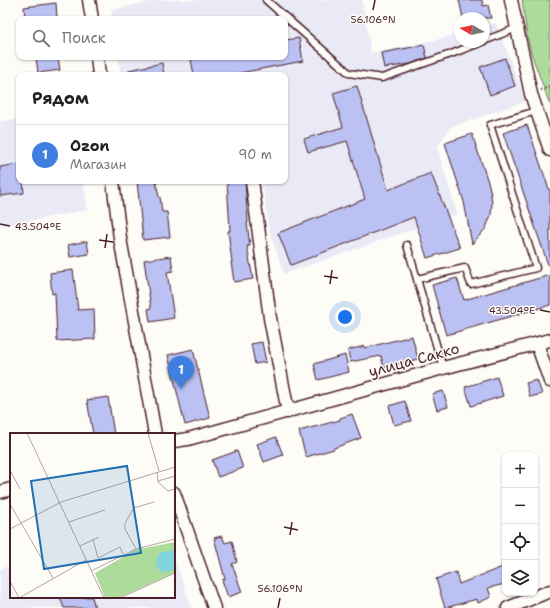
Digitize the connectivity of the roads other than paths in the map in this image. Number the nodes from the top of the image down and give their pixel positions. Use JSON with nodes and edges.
{"nodes":[{"id":1,"x":89,"y":0,"type":"edge"},
{"id":2,"x":266,"y":0,"type":"edge"},
{"id":3,"x":511,"y":0,"type":"edge"},
{"id":4,"x":92,"y":16,"type":"edge"},
{"id":5,"x":284,"y":16,"type":"edge"},
{"id":6,"x":288,"y":19,"type":"edge"},
{"id":7,"x":517,"y":28,"type":"junction"},
{"id":8,"x":490,"y":39,"type":"edge"},
{"id":9,"x":467,"y":48,"type":"edge"},
{"id":10,"x":97,"y":60,"type":"edge"},
{"id":11,"x":99,"y":72,"type":"edge"},
{"id":12,"x":536,"y":111,"type":"junction"},
{"id":13,"x":550,"y":150,"type":"edge"},
{"id":14,"x":113,"y":184,"type":"edge"},
{"id":15,"x":252,"y":184,"type":"edge"},
{"id":16,"x":407,"y":245,"type":"dead end"},
{"id":17,"x":417,"y":279,"type":"junction"},
{"id":18,"x":550,"y":340,"type":"edge"},
{"id":19,"x":537,"y":344,"type":"junction"},
{"id":20,"x":443,"y":368,"type":"junction"},
{"id":21,"x":550,"y":381,"type":"edge"},
{"id":22,"x":288,"y":412,"type":"junction"},
{"id":23,"x":155,"y":433,"type":"edge"},
{"id":24,"x":175,"y":441,"type":"edge"},
{"id":25,"x":10,"y":489,"type":"edge"},
{"id":26,"x":0,"y":492,"type":"edge"},
{"id":27,"x":175,"y":496,"type":"edge"},
{"id":28,"x":550,"y":591,"type":"edge"},
{"id":29,"x":214,"y":608,"type":"edge"},
{"id":30,"x":508,"y":608,"type":"edge"}],
"edges":[{"from":1,"to":4,"type":"street"},
{"from":2,"to":5,"type":"lane"},
{"from":3,"to":7,"type":"street"},
{"from":6,"to":9,"type":"lane"},
{"from":7,"to":8,"type":"lane"},
{"from":7,"to":12,"type":"street"},
{"from":10,"to":11,"type":"street"},
{"from":12,"to":13,"type":"street"},
{"from":12,"to":17,"type":"lane"},
{"from":14,"to":23,"type":"street"},
{"from":15,"to":22,"type":"street"},
{"from":16,"to":17,"type":"lane"},
{"from":17,"to":20,"type":"lane"},
{"from":18,"to":19,"type":"street","name":"улица Сакко"},
{"from":19,"to":20,"type":"street","name":"улица Сакко"},
{"from":19,"to":21,"type":"street"},
{"from":20,"to":22,"type":"street","name":"улица Сакко"},
{"from":22,"to":24,"type":"street","name":"улица Сакко"},
{"from":25,"to":26,"type":"street"},
{"from":27,"to":29,"type":"street"},
{"from":28,"to":30,"type":"street"}]}
